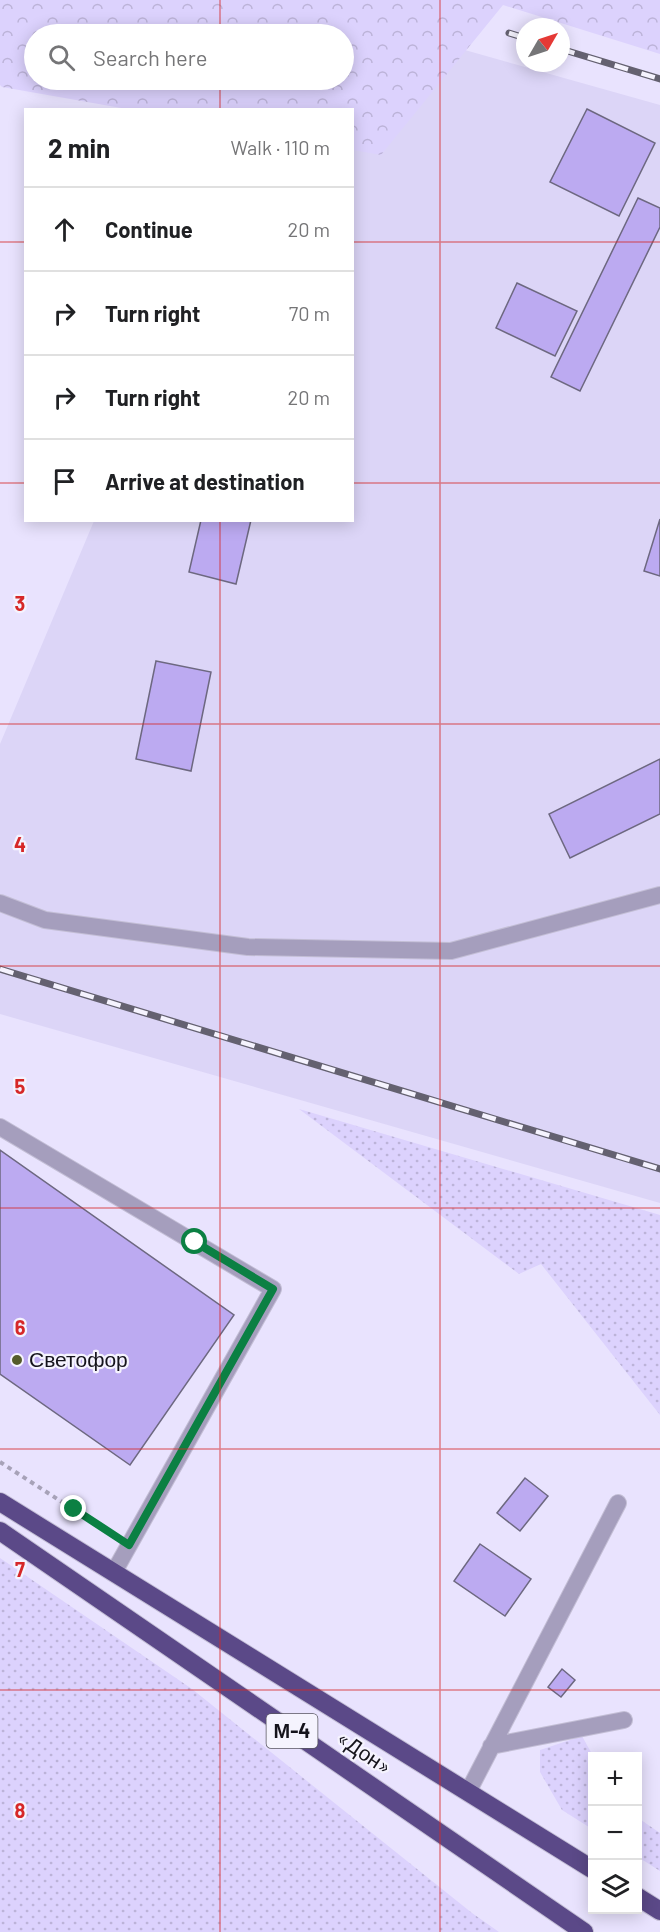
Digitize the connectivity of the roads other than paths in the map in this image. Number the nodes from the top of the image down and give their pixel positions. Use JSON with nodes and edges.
{"nodes":[{"id":1,"x":660,"y":895,"type":"edge"},
{"id":2,"x":0,"y":903,"type":"edge"},
{"id":3,"x":0,"y":1127,"type":"edge"},
{"id":4,"x":0,"y":1502,"type":"edge"},
{"id":5,"x":618,"y":1503,"type":"dead end"},
{"id":6,"x":0,"y":1531,"type":"edge"},
{"id":7,"x":114,"y":1572,"type":"junction"},
{"id":8,"x":624,"y":1720,"type":"dead end"},
{"id":9,"x":491,"y":1746,"type":"junction"},
{"id":10,"x":468,"y":1792,"type":"junction"},
{"id":11,"x":588,"y":1867,"type":"edge"},
{"id":12,"x":642,"y":1900,"type":"edge"},
{"id":13,"x":660,"y":1911,"type":"edge"},
{"id":14,"x":584,"y":1932,"type":"edge"}],
"edges":[{"from":1,"to":2,"type":"lane"},
{"from":3,"to":7,"type":"lane"},
{"from":4,"to":7,"type":"highway","name":"«Дон»","number":"М-4"},
{"from":5,"to":9,"type":"lane"},
{"from":6,"to":14,"type":"highway","name":"«Дон»","number":"М-4"},
{"from":7,"to":10,"type":"highway","name":"«Дон»","number":"М-4"},
{"from":8,"to":9,"type":"lane"},
{"from":9,"to":10,"type":"lane"},
{"from":10,"to":11,"type":"highway","name":"«Дон»","number":"М-4"},
{"from":12,"to":13,"type":"highway"}]}
